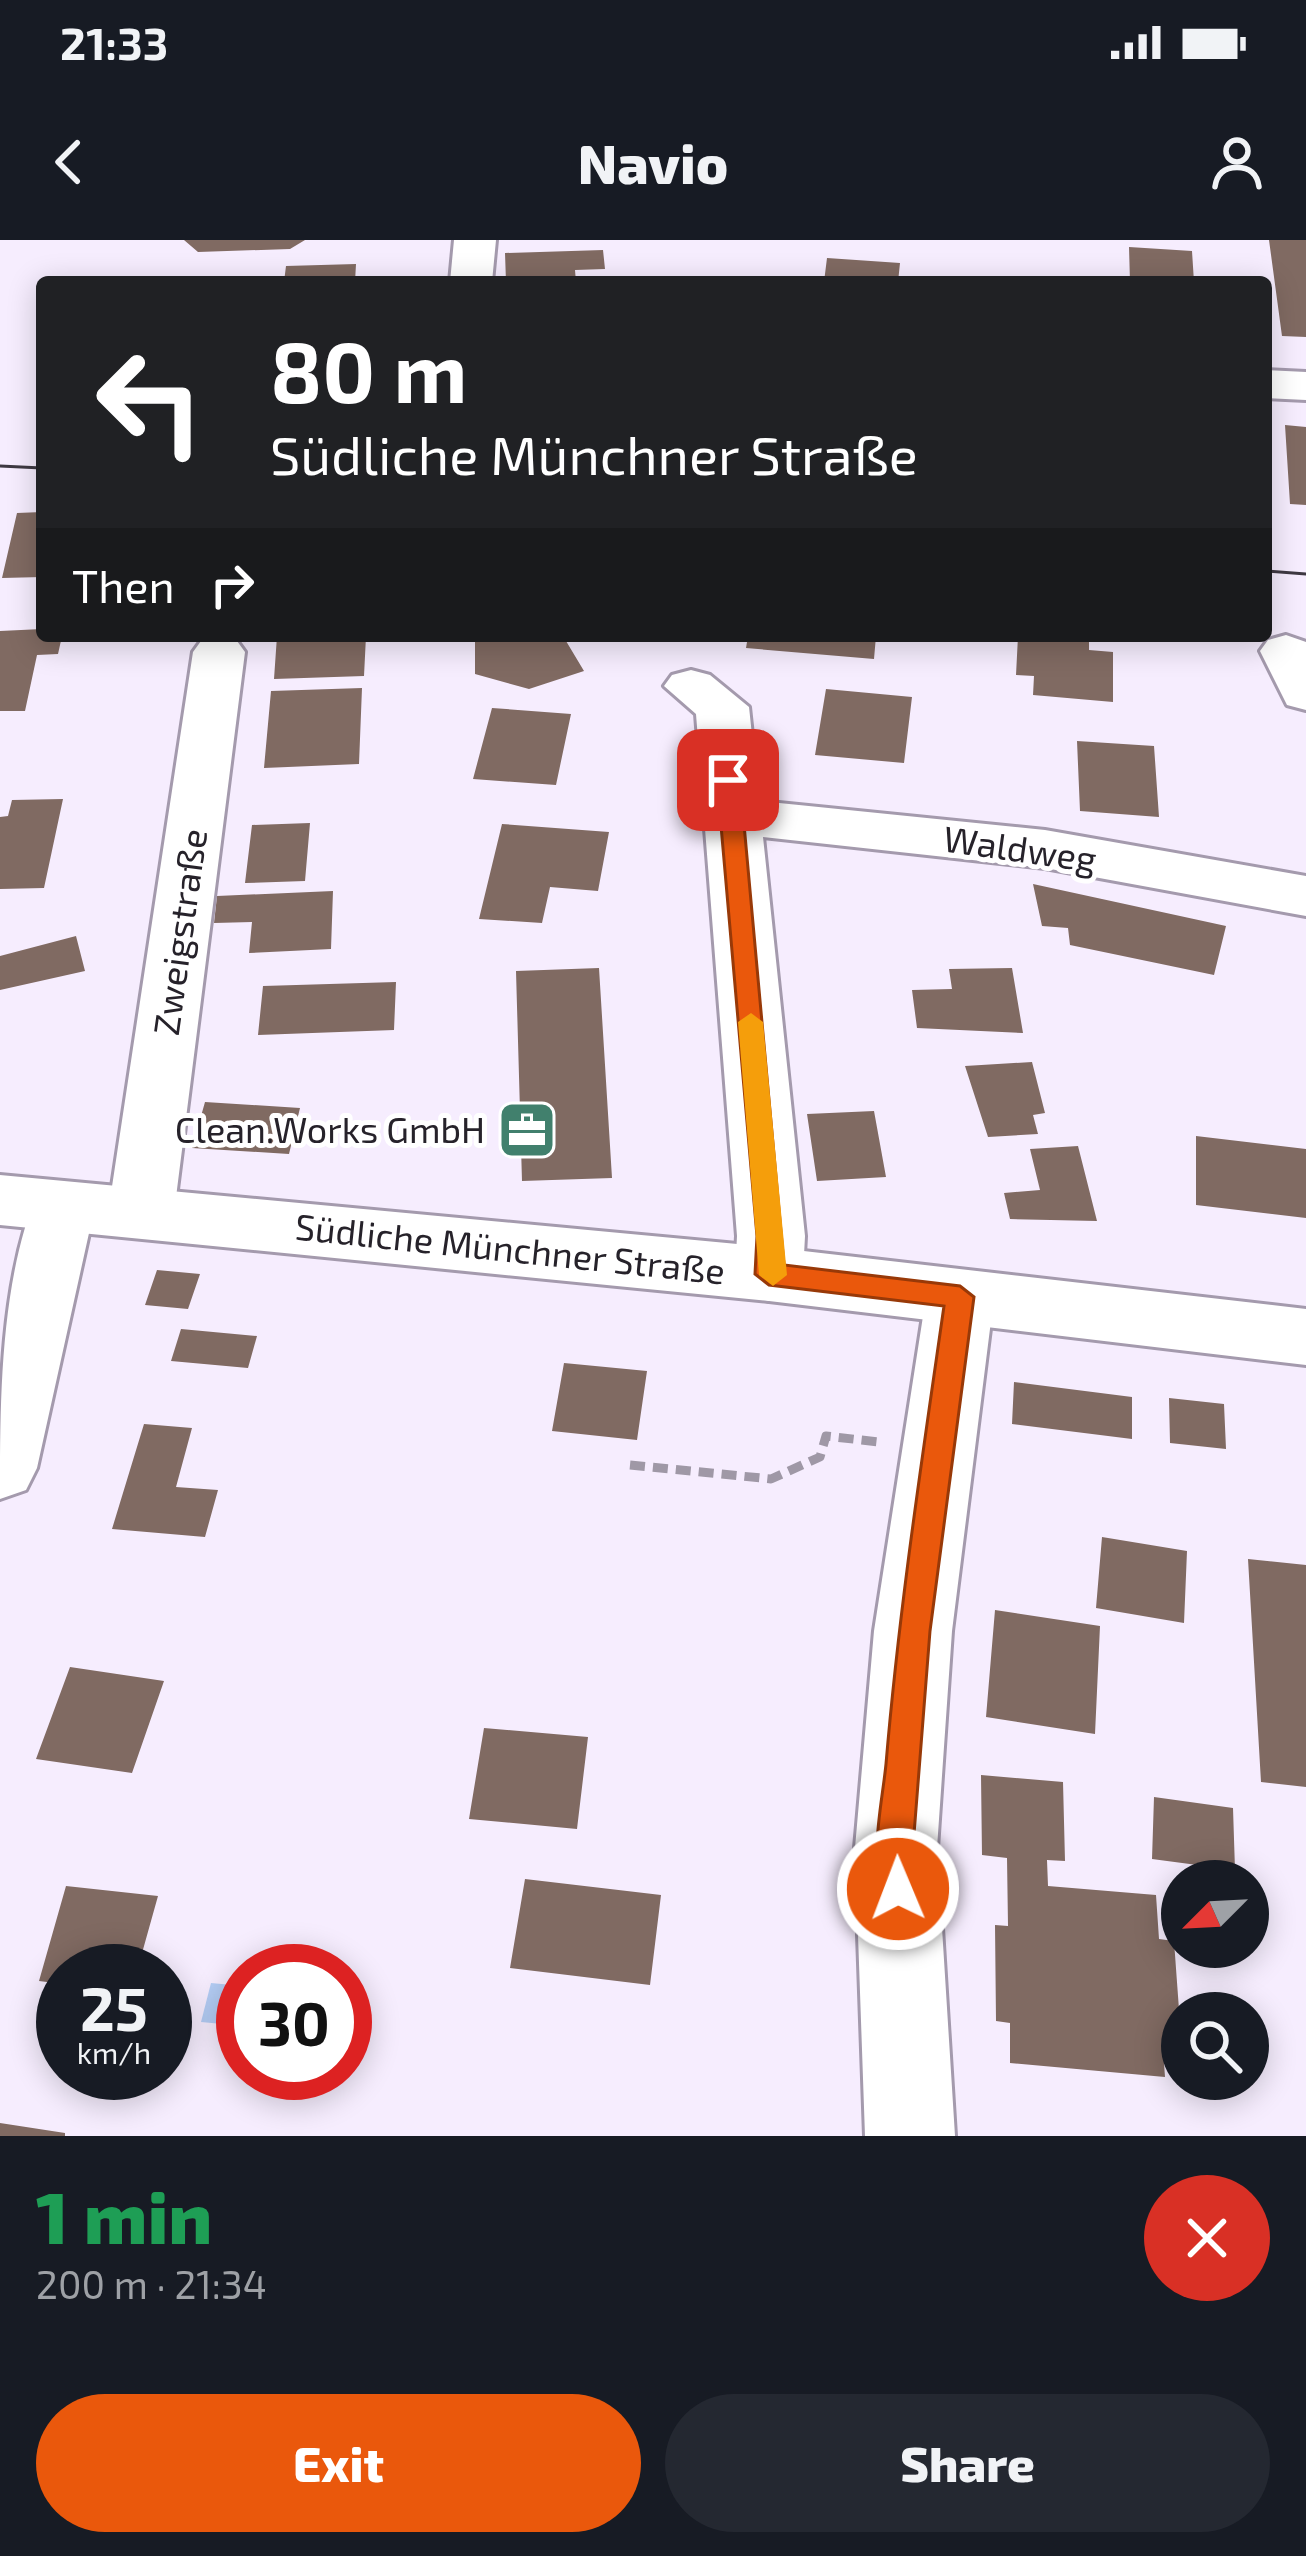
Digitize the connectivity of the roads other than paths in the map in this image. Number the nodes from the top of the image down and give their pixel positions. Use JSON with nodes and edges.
{"nodes":[{"id":1,"x":475,"y":240,"type":"edge"},
{"id":2,"x":472,"y":276,"type":"edge"},
{"id":3,"x":1272,"y":384,"type":"edge"},
{"id":4,"x":1306,"y":386,"type":"edge"},
{"id":5,"x":218,"y":652,"type":"dead end"},
{"id":6,"x":691,"y":686,"type":"dead end"},
{"id":7,"x":732,"y":816,"type":"junction"},
{"id":8,"x":1306,"y":896,"type":"edge"},
{"id":9,"x":31,"y":1203,"type":"edge"},
{"id":10,"x":141,"y":1213,"type":"junction"},
{"id":11,"x":769,"y":1274,"type":"junction"},
{"id":12,"x":960,"y":1297,"type":"junction"},
{"id":13,"x":1306,"y":1337,"type":"edge"},
{"id":14,"x":0,"y":1468,"type":"edge"},
{"id":15,"x":910,"y":2136,"type":"edge"}],
"edges":[{"from":1,"to":2,"type":"street"},
{"from":3,"to":4,"type":"street"},
{"from":5,"to":10,"type":"street","name":"Zweigstraße"},
{"from":6,"to":7,"type":"street"},
{"from":7,"to":8,"type":"street","name":"Waldweg"},
{"from":7,"to":11,"type":"street"},
{"from":9,"to":10,"type":"street","name":"Südliche Münchner Straße"},
{"from":9,"to":14,"type":"street"},
{"from":10,"to":11,"type":"street","name":"Südliche Münchner Straße"},
{"from":11,"to":12,"type":"street","name":"Südliche Münchner Straße"},
{"from":12,"to":13,"type":"street","name":"Südliche Münchner Straße"},
{"from":12,"to":15,"type":"street"}]}
